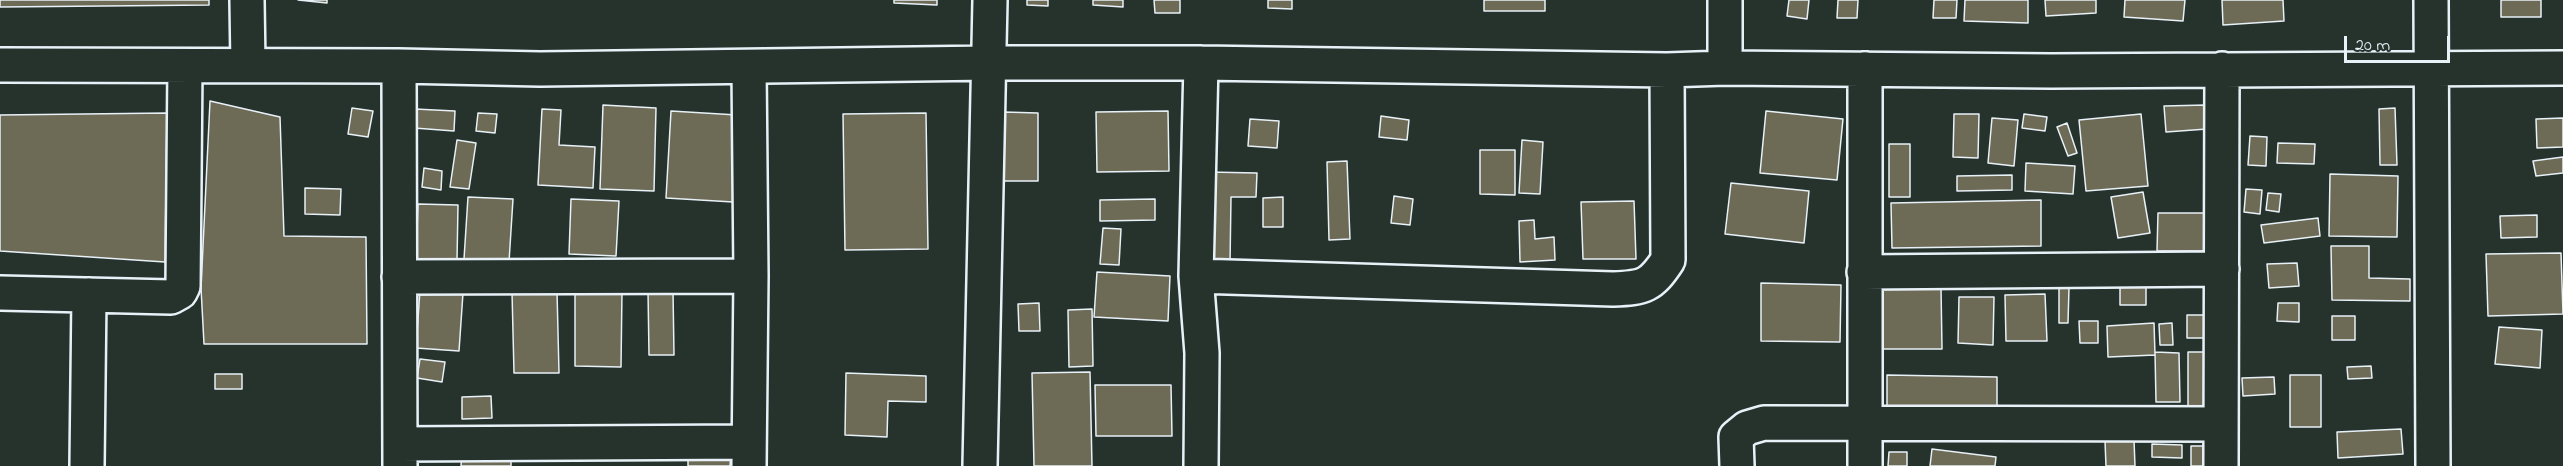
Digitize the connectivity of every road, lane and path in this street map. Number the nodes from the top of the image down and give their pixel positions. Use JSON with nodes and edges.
{"nodes":[{"id":1,"x":247,"y":0,"type":"edge"},
{"id":2,"x":990,"y":0,"type":"edge"},
{"id":3,"x":1725,"y":0,"type":"edge"},
{"id":4,"x":2431,"y":0,"type":"edge"},
{"id":5,"x":990,"y":63,"type":"junction"},
{"id":6,"x":1201,"y":63,"type":"junction"},
{"id":7,"x":0,"y":65,"type":"edge"},
{"id":8,"x":248,"y":65,"type":"junction"},
{"id":9,"x":185,"y":66,"type":"junction"},
{"id":10,"x":399,"y":66,"type":"junction"},
{"id":11,"x":749,"y":67,"type":"junction"},
{"id":12,"x":1725,"y":68,"type":"junction"},
{"id":13,"x":2563,"y":68,"type":"edge"},
{"id":14,"x":1865,"y":69,"type":"junction"},
{"id":15,"x":2222,"y":69,"type":"junction"},
{"id":16,"x":2431,"y":69,"type":"junction"},
{"id":17,"x":1667,"y":70,"type":"junction"},
{"id":18,"x":2222,"y":269,"type":"junction"},
{"id":19,"x":1864,"y":272,"type":"junction"},
{"id":20,"x":751,"y":276,"type":"junction"},
{"id":21,"x":1196,"y":276,"type":"junction"},
{"id":22,"x":399,"y":277,"type":"junction"},
{"id":23,"x":0,"y":293,"type":"edge"},
{"id":24,"x":89,"y":295,"type":"junction"},
{"id":25,"x":2221,"y":423,"type":"junction"},
{"id":26,"x":1864,"y":424,"type":"junction"},
{"id":27,"x":749,"y":454,"type":"edge"},
{"id":28,"x":400,"y":455,"type":"edge"},
{"id":29,"x":87,"y":466,"type":"edge"},
{"id":30,"x":980,"y":466,"type":"edge"},
{"id":31,"x":1201,"y":466,"type":"edge"},
{"id":32,"x":1737,"y":466,"type":"edge"},
{"id":33,"x":1865,"y":466,"type":"edge"},
{"id":34,"x":2221,"y":466,"type":"edge"},
{"id":35,"x":2433,"y":466,"type":"edge"}],
"edges":[{"from":1,"to":8,"type":"street"},
{"from":2,"to":5,"type":"street"},
{"from":3,"to":12,"type":"street"},
{"from":4,"to":16,"type":"street"},
{"from":5,"to":6,"type":"street"},
{"from":5,"to":11,"type":"street"},
{"from":5,"to":30,"type":"street"},
{"from":6,"to":17,"type":"street"},
{"from":6,"to":21,"type":"street"},
{"from":7,"to":9,"type":"street"},
{"from":8,"to":9,"type":"street"},
{"from":8,"to":10,"type":"street"},
{"from":9,"to":24,"type":"street"},
{"from":10,"to":11,"type":"street"},
{"from":10,"to":22,"type":"street"},
{"from":11,"to":20,"type":"street"},
{"from":12,"to":14,"type":"street"},
{"from":12,"to":17,"type":"street"},
{"from":13,"to":16,"type":"street"},
{"from":14,"to":15,"type":"street"},
{"from":14,"to":19,"type":"street"},
{"from":15,"to":16,"type":"street"},
{"from":15,"to":18,"type":"street"},
{"from":16,"to":35,"type":"street"},
{"from":17,"to":21,"type":"street"},
{"from":18,"to":19,"type":"street"},
{"from":18,"to":25,"type":"street"},
{"from":19,"to":26,"type":"street"},
{"from":20,"to":22,"type":"street"},
{"from":20,"to":27,"type":"street"},
{"from":21,"to":31,"type":"street"},
{"from":22,"to":28,"type":"street"},
{"from":23,"to":24,"type":"street"},
{"from":24,"to":29,"type":"street"},
{"from":25,"to":26,"type":"street"},
{"from":25,"to":34,"type":"street"},
{"from":26,"to":32,"type":"street"},
{"from":26,"to":33,"type":"street"},
{"from":27,"to":28,"type":"street"}]}
